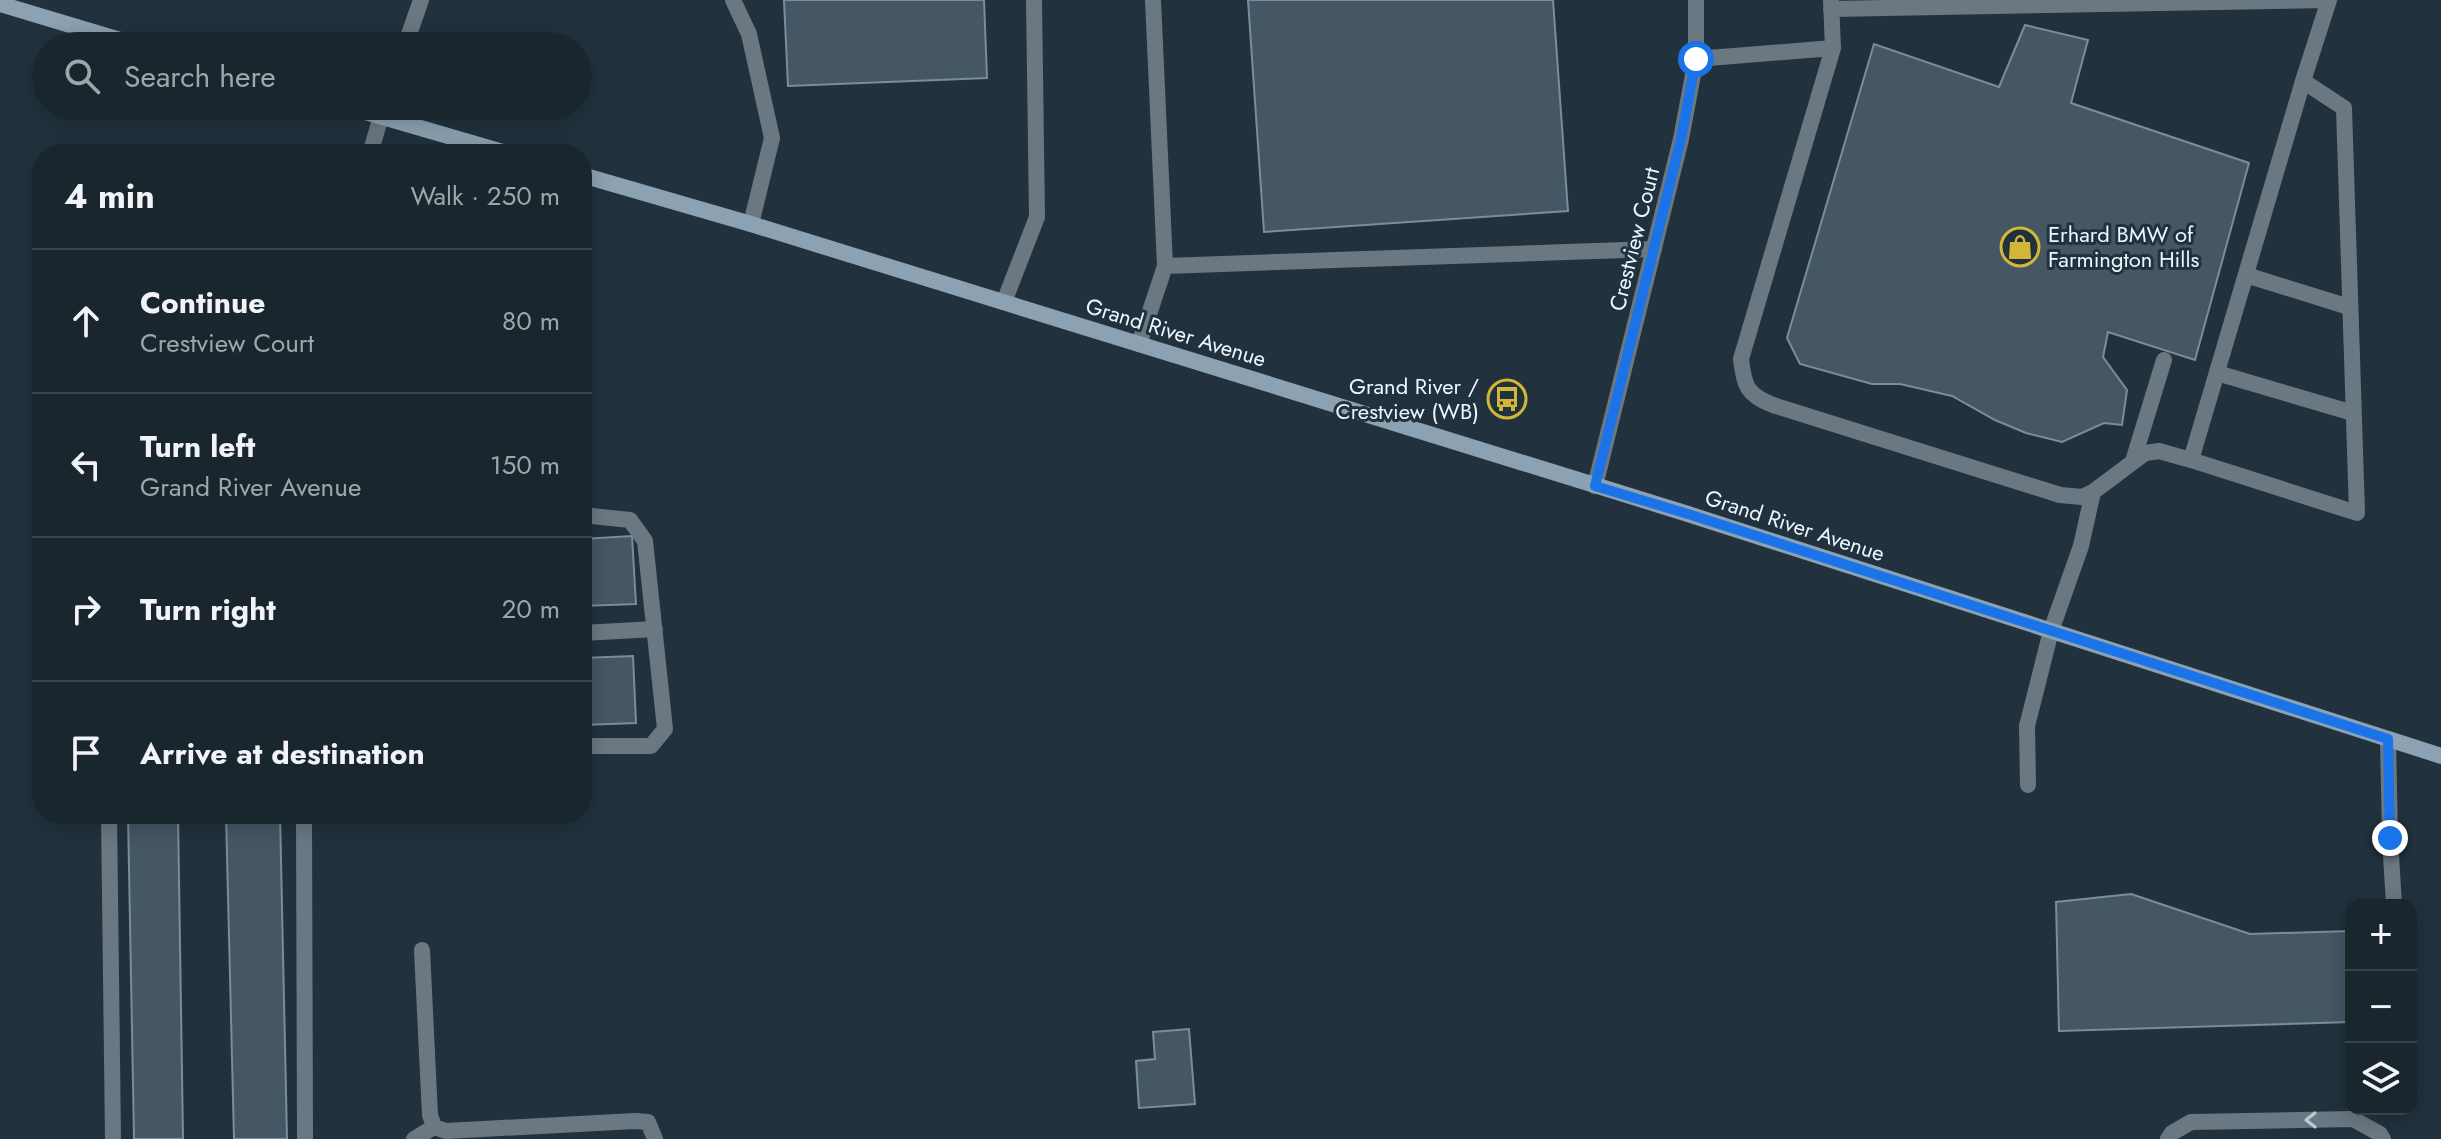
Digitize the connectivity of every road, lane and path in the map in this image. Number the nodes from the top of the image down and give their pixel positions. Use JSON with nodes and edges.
{"nodes":[{"id":1,"x":421,"y":0,"type":"edge"},
{"id":2,"x":733,"y":0,"type":"edge"},
{"id":3,"x":1034,"y":0,"type":"edge"},
{"id":4,"x":1153,"y":0,"type":"edge"},
{"id":5,"x":1696,"y":0,"type":"edge"},
{"id":6,"x":2329,"y":0,"type":"edge"},
{"id":7,"x":0,"y":4,"type":"edge"},
{"id":8,"x":1831,"y":4,"type":"edge"},
{"id":9,"x":93,"y":32,"type":"edge"},
{"id":10,"x":410,"y":32,"type":"edge"},
{"id":11,"x":1833,"y":48,"type":"junction"},
{"id":12,"x":1696,"y":59,"type":"junction"},
{"id":13,"x":2303,"y":81,"type":"junction"},
{"id":14,"x":379,"y":120,"type":"edge"},
{"id":15,"x":409,"y":120,"type":"edge"},
{"id":16,"x":373,"y":144,"type":"edge"},
{"id":17,"x":480,"y":144,"type":"edge"},
{"id":18,"x":592,"y":178,"type":"edge"},
{"id":19,"x":751,"y":224,"type":"junction"},
{"id":20,"x":1654,"y":249,"type":"junction"},
{"id":21,"x":1165,"y":266,"type":"junction"},
{"id":22,"x":2246,"y":275,"type":"junction"},
{"id":23,"x":1004,"y":302,"type":"junction"},
{"id":24,"x":2349,"y":307,"type":"junction"},
{"id":25,"x":1139,"y":344,"type":"junction"},
{"id":26,"x":2164,"y":360,"type":"dead end"},
{"id":27,"x":2217,"y":373,"type":"junction"},
{"id":28,"x":2353,"y":413,"type":"junction"},
{"id":29,"x":2191,"y":460,"type":"junction"},
{"id":30,"x":2133,"y":461,"type":"junction"},
{"id":31,"x":1595,"y":486,"type":"junction"},
{"id":32,"x":2093,"y":492,"type":"junction"},
{"id":33,"x":592,"y":516,"type":"edge"},
{"id":34,"x":655,"y":629,"type":"junction"},
{"id":35,"x":2051,"y":631,"type":"junction"},
{"id":36,"x":592,"y":632,"type":"edge"},
{"id":37,"x":2388,"y":739,"type":"junction"},
{"id":38,"x":592,"y":746,"type":"edge"},
{"id":39,"x":2441,"y":756,"type":"edge"},
{"id":40,"x":2028,"y":785,"type":"dead end"},
{"id":41,"x":109,"y":824,"type":"edge"},
{"id":42,"x":304,"y":824,"type":"edge"},
{"id":43,"x":2394,"y":899,"type":"edge"},
{"id":44,"x":422,"y":950,"type":"dead end"},
{"id":45,"x":434,"y":1127,"type":"junction"},
{"id":46,"x":113,"y":1139,"type":"edge"},
{"id":47,"x":305,"y":1139,"type":"edge"},
{"id":48,"x":414,"y":1139,"type":"edge"},
{"id":49,"x":655,"y":1139,"type":"edge"},
{"id":50,"x":2168,"y":1139,"type":"edge"},
{"id":51,"x":2383,"y":1139,"type":"edge"}],
"edges":[{"from":1,"to":10,"type":"street"},
{"from":2,"to":19,"type":"street"},
{"from":3,"to":23,"type":"street"},
{"from":4,"to":21,"type":"street"},
{"from":5,"to":12,"type":"street","name":"Crestview Court"},
{"from":6,"to":8,"type":"street"},
{"from":6,"to":13,"type":"street"},
{"from":7,"to":9,"type":"main road"},
{"from":8,"to":11,"type":"street"},
{"from":11,"to":12,"type":"street"},
{"from":11,"to":32,"type":"street"},
{"from":12,"to":20,"type":"street","name":"Crestview Court"},
{"from":13,"to":22,"type":"street"},
{"from":13,"to":24,"type":"street"},
{"from":14,"to":16,"type":"street"},
{"from":15,"to":17,"type":"main road"},
{"from":18,"to":19,"type":"main road","name":"Grand River Avenue"},
{"from":19,"to":23,"type":"main road","name":"Grand River Avenue"},
{"from":20,"to":21,"type":"street"},
{"from":20,"to":31,"type":"street","name":"Crestview Court"},
{"from":21,"to":25,"type":"street"},
{"from":22,"to":24,"type":"street"},
{"from":22,"to":27,"type":"street"},
{"from":23,"to":25,"type":"main road","name":"Grand River Avenue"},
{"from":24,"to":28,"type":"street"},
{"from":25,"to":31,"type":"main road","name":"Grand River Avenue"},
{"from":26,"to":30,"type":"street"},
{"from":27,"to":28,"type":"street"},
{"from":27,"to":29,"type":"street"},
{"from":28,"to":29,"type":"street"},
{"from":29,"to":30,"type":"street"},
{"from":30,"to":32,"type":"street"},
{"from":31,"to":35,"type":"main road","name":"Grand River Avenue"},
{"from":32,"to":35,"type":"street"},
{"from":33,"to":34,"type":"street"},
{"from":34,"to":36,"type":"street"},
{"from":34,"to":38,"type":"street"},
{"from":35,"to":37,"type":"main road","name":"Grand River Avenue"},
{"from":35,"to":40,"type":"street"},
{"from":37,"to":39,"type":"main road","name":"Grand River Avenue"},
{"from":37,"to":43,"type":"street"},
{"from":41,"to":46,"type":"street"},
{"from":42,"to":47,"type":"street"},
{"from":44,"to":45,"type":"street"},
{"from":45,"to":48,"type":"street"},
{"from":45,"to":49,"type":"street"},
{"from":51,"to":50,"type":"street","one_way":true}]}
